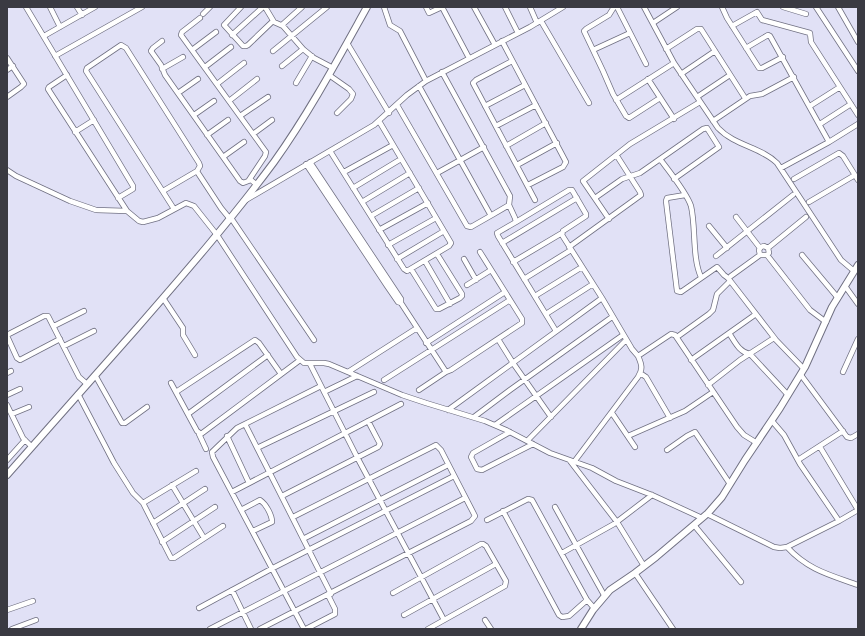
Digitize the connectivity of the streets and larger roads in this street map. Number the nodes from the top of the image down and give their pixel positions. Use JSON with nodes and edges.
{"nodes":[{"id":1,"x":27,"y":7,"type":"edge"},
{"id":2,"x":50,"y":7,"type":"edge"},
{"id":3,"x":78,"y":7,"type":"edge"},
{"id":4,"x":95,"y":7,"type":"edge"},
{"id":5,"x":142,"y":7,"type":"edge"},
{"id":6,"x":210,"y":7,"type":"edge"},
{"id":7,"x":242,"y":7,"type":"edge"},
{"id":8,"x":265,"y":7,"type":"edge"},
{"id":9,"x":302,"y":7,"type":"edge"},
{"id":10,"x":327,"y":7,"type":"edge"},
{"id":11,"x":367,"y":7,"type":"edge"},
{"id":12,"x":384,"y":7,"type":"edge"},
{"id":13,"x":426,"y":7,"type":"edge"},
{"id":14,"x":442,"y":7,"type":"edge"},
{"id":15,"x":474,"y":7,"type":"edge"},
{"id":16,"x":505,"y":7,"type":"edge"},
{"id":17,"x":530,"y":7,"type":"edge"},
{"id":18,"x":563,"y":7,"type":"edge"},
{"id":19,"x":614,"y":7,"type":"edge"},
{"id":20,"x":617,"y":7,"type":"edge"},
{"id":21,"x":644,"y":7,"type":"edge"},
{"id":22,"x":677,"y":7,"type":"edge"},
{"id":23,"x":722,"y":7,"type":"edge"},
{"id":24,"x":783,"y":7,"type":"edge"},
{"id":25,"x":816,"y":7,"type":"edge"},
{"id":26,"x":838,"y":7,"type":"edge"},
{"id":27,"x":756,"y":9,"type":"edge"},
{"id":28,"x":806,"y":14,"type":"dead end"},
{"id":29,"x":82,"y":15,"type":"junction"},
{"id":30,"x":274,"y":21,"type":"junction"},
{"id":31,"x":539,"y":22,"type":"junction"},
{"id":32,"x":653,"y":24,"type":"junction"},
{"id":33,"x":282,"y":25,"type":"junction"},
{"id":34,"x":732,"y":26,"type":"junction"},
{"id":35,"x":60,"y":27,"type":"junction"},
{"id":36,"x":216,"y":32,"type":"dead end"},
{"id":37,"x":518,"y":33,"type":"junction"},
{"id":38,"x":630,"y":33,"type":"junction"},
{"id":39,"x":232,"y":35,"type":"junction"},
{"id":40,"x":44,"y":36,"type":"junction"},
{"id":41,"x":292,"y":37,"type":"junction"},
{"id":42,"x":162,"y":41,"type":"dead end"},
{"id":43,"x":502,"y":41,"type":"junction"},
{"id":44,"x":858,"y":42,"type":"edge"},
{"id":45,"x":347,"y":43,"type":"junction"},
{"id":46,"x":495,"y":45,"type":"junction"},
{"id":47,"x":231,"y":47,"type":"dead end"},
{"id":48,"x":746,"y":48,"type":"junction"},
{"id":49,"x":303,"y":49,"type":"junction"},
{"id":50,"x":666,"y":49,"type":"junction"},
{"id":51,"x":192,"y":50,"type":"junction"},
{"id":52,"x":593,"y":50,"type":"junction"},
{"id":53,"x":272,"y":51,"type":"dead end"},
{"id":54,"x":714,"y":51,"type":"junction"},
{"id":55,"x":55,"y":56,"type":"junction"},
{"id":56,"x":312,"y":56,"type":"junction"},
{"id":57,"x":183,"y":57,"type":"dead end"},
{"id":58,"x":782,"y":57,"type":"junction"},
{"id":59,"x":7,"y":58,"type":"edge"},
{"id":60,"x":469,"y":58,"type":"junction"},
{"id":61,"x":512,"y":61,"type":"junction"},
{"id":62,"x":244,"y":63,"type":"dead end"},
{"id":63,"x":674,"y":63,"type":"junction"},
{"id":64,"x":646,"y":64,"type":"dead end"},
{"id":65,"x":13,"y":66,"type":"junction"},
{"id":66,"x":282,"y":66,"type":"dead end"},
{"id":67,"x":205,"y":67,"type":"junction"},
{"id":68,"x":330,"y":67,"type":"junction"},
{"id":69,"x":162,"y":69,"type":"junction"},
{"id":70,"x":7,"y":70,"type":"edge"},
{"id":71,"x":858,"y":71,"type":"edge"},
{"id":72,"x":442,"y":72,"type":"junction"},
{"id":73,"x":681,"y":74,"type":"junction"},
{"id":74,"x":67,"y":75,"type":"junction"},
{"id":75,"x":329,"y":75,"type":"junction"},
{"id":76,"x":730,"y":75,"type":"junction"},
{"id":77,"x":794,"y":77,"type":"junction"},
{"id":78,"x":198,"y":79,"type":"dead end"},
{"id":79,"x":257,"y":79,"type":"dead end"},
{"id":80,"x":648,"y":79,"type":"junction"},
{"id":81,"x":426,"y":81,"type":"junction"},
{"id":82,"x":296,"y":83,"type":"dead end"},
{"id":83,"x":217,"y":84,"type":"junction"},
{"id":84,"x":525,"y":85,"type":"junction"},
{"id":85,"x":419,"y":86,"type":"junction"},
{"id":86,"x":840,"y":87,"type":"junction"},
{"id":87,"x":178,"y":94,"type":"junction"},
{"id":88,"x":7,"y":97,"type":"edge"},
{"id":89,"x":268,"y":97,"type":"dead end"},
{"id":90,"x":697,"y":97,"type":"junction"},
{"id":91,"x":660,"y":98,"type":"junction"},
{"id":92,"x":745,"y":98,"type":"junction"},
{"id":93,"x":616,"y":100,"type":"junction"},
{"id":94,"x":214,"y":101,"type":"dead end"},
{"id":95,"x":229,"y":101,"type":"junction"},
{"id":96,"x":700,"y":102,"type":"junction"},
{"id":97,"x":589,"y":103,"type":"dead end"},
{"id":98,"x":397,"y":104,"type":"junction"},
{"id":99,"x":851,"y":104,"type":"junction"},
{"id":100,"x":536,"y":105,"type":"junction"},
{"id":101,"x":485,"y":106,"type":"junction"},
{"id":102,"x":810,"y":106,"type":"junction"},
{"id":103,"x":337,"y":112,"type":"dead end"},
{"id":104,"x":388,"y":113,"type":"junction"},
{"id":105,"x":194,"y":115,"type":"junction"},
{"id":106,"x":858,"y":115,"type":"edge"},
{"id":107,"x":240,"y":116,"type":"junction"},
{"id":108,"x":674,"y":119,"type":"junction"},
{"id":109,"x":94,"y":120,"type":"junction"},
{"id":110,"x":228,"y":120,"type":"dead end"},
{"id":111,"x":272,"y":120,"type":"dead end"},
{"id":112,"x":379,"y":121,"type":"junction"},
{"id":113,"x":713,"y":121,"type":"junction"},
{"id":114,"x":546,"y":123,"type":"junction"},
{"id":115,"x":820,"y":124,"type":"junction"},
{"id":116,"x":858,"y":124,"type":"edge"},
{"id":117,"x":496,"y":126,"type":"junction"},
{"id":118,"x":719,"y":129,"type":"junction"},
{"id":119,"x":75,"y":132,"type":"junction"},
{"id":120,"x":710,"y":132,"type":"junction"},
{"id":121,"x":253,"y":134,"type":"junction"},
{"id":122,"x":207,"y":135,"type":"junction"},
{"id":123,"x":713,"y":137,"type":"junction"},
{"id":124,"x":244,"y":142,"type":"dead end"},
{"id":125,"x":829,"y":142,"type":"junction"},
{"id":126,"x":557,"y":143,"type":"junction"},
{"id":127,"x":393,"y":144,"type":"junction"},
{"id":128,"x":506,"y":146,"type":"junction"},
{"id":129,"x":484,"y":147,"type":"junction"},
{"id":130,"x":330,"y":151,"type":"junction"},
{"id":131,"x":617,"y":156,"type":"junction"},
{"id":132,"x":223,"y":157,"type":"junction"},
{"id":133,"x":401,"y":159,"type":"junction"},
{"id":134,"x":660,"y":159,"type":"junction"},
{"id":135,"x":460,"y":160,"type":"junction"},
{"id":136,"x":308,"y":163,"type":"junction"},
{"id":137,"x":517,"y":165,"type":"junction"},
{"id":138,"x":780,"y":168,"type":"junction"},
{"id":139,"x":7,"y":170,"type":"edge"},
{"id":140,"x":197,"y":171,"type":"junction"},
{"id":141,"x":344,"y":172,"type":"junction"},
{"id":142,"x":410,"y":173,"type":"junction"},
{"id":143,"x":436,"y":173,"type":"junction"},
{"id":144,"x":630,"y":175,"type":"junction"},
{"id":145,"x":855,"y":175,"type":"junction"},
{"id":146,"x":674,"y":179,"type":"junction"},
{"id":147,"x":794,"y":179,"type":"dead end"},
{"id":148,"x":858,"y":180,"type":"edge"},
{"id":149,"x":254,"y":182,"type":"junction"},
{"id":150,"x":528,"y":185,"type":"junction"},
{"id":151,"x":266,"y":188,"type":"junction"},
{"id":152,"x":353,"y":188,"type":"junction"},
{"id":153,"x":419,"y":188,"type":"junction"},
{"id":154,"x":163,"y":191,"type":"junction"},
{"id":155,"x":685,"y":195,"type":"junction"},
{"id":156,"x":793,"y":195,"type":"dead end"},
{"id":157,"x":118,"y":198,"type":"junction"},
{"id":158,"x":577,"y":198,"type":"junction"},
{"id":159,"x":594,"y":198,"type":"junction"},
{"id":160,"x":536,"y":200,"type":"dead end"},
{"id":161,"x":244,"y":201,"type":"junction"},
{"id":162,"x":362,"y":202,"type":"junction"},
{"id":163,"x":809,"y":202,"type":"dead end"},
{"id":164,"x":428,"y":203,"type":"junction"},
{"id":165,"x":508,"y":205,"type":"junction"},
{"id":166,"x":174,"y":210,"type":"junction"},
{"id":167,"x":126,"y":211,"type":"junction"},
{"id":168,"x":492,"y":215,"type":"junction"},
{"id":169,"x":371,"y":216,"type":"junction"},
{"id":170,"x":228,"y":217,"type":"junction"},
{"id":171,"x":736,"y":217,"type":"dead end"},
{"id":172,"x":806,"y":217,"type":"dead end"},
{"id":173,"x":436,"y":218,"type":"junction"},
{"id":174,"x":609,"y":219,"type":"junction"},
{"id":175,"x":516,"y":222,"type":"junction"},
{"id":176,"x":709,"y":226,"type":"dead end"},
{"id":177,"x":380,"y":230,"type":"junction"},
{"id":178,"x":444,"y":231,"type":"junction"},
{"id":179,"x":215,"y":232,"type":"junction"},
{"id":180,"x":747,"y":232,"type":"junction"},
{"id":181,"x":562,"y":233,"type":"junction"},
{"id":182,"x":502,"y":243,"type":"junction"},
{"id":183,"x":388,"y":245,"type":"junction"},
{"id":184,"x":570,"y":248,"type":"junction"},
{"id":185,"x":727,"y":248,"type":"junction"},
{"id":186,"x":760,"y":248,"type":"junction"},
{"id":187,"x":768,"y":248,"type":"junction"},
{"id":188,"x":480,"y":252,"type":"dead end"},
{"id":189,"x":437,"y":254,"type":"junction"},
{"id":190,"x":760,"y":255,"type":"junction"},
{"id":191,"x":767,"y":255,"type":"junction"},
{"id":192,"x":802,"y":255,"type":"dead end"},
{"id":193,"x":716,"y":256,"type":"dead end"},
{"id":194,"x":397,"y":259,"type":"junction"},
{"id":195,"x":464,"y":259,"type":"dead end"},
{"id":196,"x":425,"y":261,"type":"junction"},
{"id":197,"x":513,"y":262,"type":"junction"},
{"id":198,"x":858,"y":265,"type":"edge"},
{"id":199,"x":582,"y":267,"type":"junction"},
{"id":200,"x":411,"y":269,"type":"junction"},
{"id":201,"x":492,"y":270,"type":"junction"},
{"id":202,"x":854,"y":271,"type":"junction"},
{"id":203,"x":702,"y":277,"type":"junction"},
{"id":204,"x":524,"y":279,"type":"junction"},
{"id":205,"x":731,"y":279,"type":"junction"},
{"id":206,"x":476,"y":280,"type":"junction"},
{"id":207,"x":593,"y":284,"type":"junction"},
{"id":208,"x":467,"y":285,"type":"dead end"},
{"id":209,"x":845,"y":286,"type":"junction"},
{"id":210,"x":505,"y":292,"type":"junction"},
{"id":211,"x":535,"y":296,"type":"junction"},
{"id":212,"x":163,"y":298,"type":"junction"},
{"id":213,"x":602,"y":298,"type":"junction"},
{"id":214,"x":838,"y":298,"type":"junction"},
{"id":215,"x":510,"y":300,"type":"junction"},
{"id":216,"x":450,"y":304,"type":"junction"},
{"id":217,"x":858,"y":304,"type":"edge"},
{"id":218,"x":84,"y":311,"type":"dead end"},
{"id":219,"x":546,"y":314,"type":"junction"},
{"id":220,"x":756,"y":314,"type":"junction"},
{"id":221,"x":612,"y":317,"type":"junction"},
{"id":222,"x":826,"y":322,"type":"junction"},
{"id":223,"x":54,"y":326,"type":"junction"},
{"id":224,"x":417,"y":328,"type":"junction"},
{"id":225,"x":94,"y":331,"type":"dead end"},
{"id":226,"x":556,"y":331,"type":"junction"},
{"id":227,"x":729,"y":333,"type":"junction"},
{"id":228,"x":623,"y":335,"type":"junction"},
{"id":229,"x":7,"y":336,"type":"edge"},
{"id":230,"x":677,"y":337,"type":"junction"},
{"id":231,"x":774,"y":338,"type":"junction"},
{"id":232,"x":60,"y":339,"type":"junction"},
{"id":233,"x":858,"y":339,"type":"edge"},
{"id":234,"x":314,"y":340,"type":"dead end"},
{"id":235,"x":498,"y":340,"type":"junction"},
{"id":236,"x":626,"y":340,"type":"junction"},
{"id":237,"x":426,"y":343,"type":"junction"},
{"id":238,"x":64,"y":346,"type":"junction"},
{"id":239,"x":854,"y":348,"type":"junction"},
{"id":240,"x":431,"y":350,"type":"junction"},
{"id":241,"x":750,"y":354,"type":"junction"},
{"id":242,"x":858,"y":354,"type":"edge"},
{"id":243,"x":195,"y":355,"type":"dead end"},
{"id":244,"x":268,"y":355,"type":"junction"},
{"id":245,"x":638,"y":356,"type":"junction"},
{"id":246,"x":300,"y":360,"type":"junction"},
{"id":247,"x":692,"y":360,"type":"junction"},
{"id":248,"x":513,"y":363,"type":"junction"},
{"id":249,"x":310,"y":364,"type":"junction"},
{"id":250,"x":348,"y":372,"type":"junction"},
{"id":251,"x":446,"y":372,"type":"junction"},
{"id":252,"x":802,"y":372,"type":"junction"},
{"id":253,"x":844,"y":372,"type":"dead end"},
{"id":254,"x":640,"y":373,"type":"junction"},
{"id":255,"x":281,"y":374,"type":"junction"},
{"id":256,"x":95,"y":375,"type":"junction"},
{"id":257,"x":357,"y":376,"type":"junction"},
{"id":258,"x":524,"y":379,"type":"junction"},
{"id":259,"x":384,"y":380,"type":"dead end"},
{"id":260,"x":84,"y":382,"type":"junction"},
{"id":261,"x":171,"y":383,"type":"dead end"},
{"id":262,"x":708,"y":385,"type":"junction"},
{"id":263,"x":321,"y":386,"type":"junction"},
{"id":264,"x":20,"y":389,"type":"dead end"},
{"id":265,"x":419,"y":390,"type":"dead end"},
{"id":266,"x":176,"y":392,"type":"junction"},
{"id":267,"x":324,"y":392,"type":"junction"},
{"id":268,"x":374,"y":392,"type":"dead end"},
{"id":269,"x":713,"y":392,"type":"junction"},
{"id":270,"x":78,"y":394,"type":"junction"},
{"id":271,"x":7,"y":395,"type":"edge"},
{"id":272,"x":788,"y":395,"type":"junction"},
{"id":273,"x":536,"y":396,"type":"junction"},
{"id":274,"x":401,"y":404,"type":"dead end"},
{"id":275,"x":7,"y":405,"type":"edge"},
{"id":276,"x":29,"y":407,"type":"dead end"},
{"id":277,"x":147,"y":407,"type":"dead end"},
{"id":278,"x":448,"y":410,"type":"junction"},
{"id":279,"x":334,"y":411,"type":"junction"},
{"id":280,"x":612,"y":413,"type":"junction"},
{"id":281,"x":12,"y":414,"type":"junction"},
{"id":282,"x":188,"y":414,"type":"junction"},
{"id":283,"x":474,"y":417,"type":"junction"},
{"id":284,"x":551,"y":417,"type":"junction"},
{"id":285,"x":670,"y":418,"type":"junction"},
{"id":286,"x":772,"y":420,"type":"junction"},
{"id":287,"x":368,"y":421,"type":"junction"},
{"id":288,"x":245,"y":424,"type":"junction"},
{"id":289,"x":496,"y":425,"type":"junction"},
{"id":290,"x":843,"y":431,"type":"junction"},
{"id":291,"x":510,"y":432,"type":"junction"},
{"id":292,"x":344,"y":433,"type":"junction"},
{"id":293,"x":198,"y":434,"type":"junction"},
{"id":294,"x":858,"y":434,"type":"edge"},
{"id":295,"x":227,"y":436,"type":"junction"},
{"id":296,"x":628,"y":436,"type":"junction"},
{"id":297,"x":527,"y":441,"type":"junction"},
{"id":298,"x":757,"y":443,"type":"junction"},
{"id":299,"x":28,"y":444,"type":"junction"},
{"id":300,"x":533,"y":444,"type":"junction"},
{"id":301,"x":820,"y":446,"type":"junction"},
{"id":302,"x":635,"y":447,"type":"dead end"},
{"id":303,"x":258,"y":448,"type":"junction"},
{"id":304,"x":206,"y":449,"type":"dead end"},
{"id":305,"x":667,"y":450,"type":"dead end"},
{"id":306,"x":8,"y":456,"type":"edge"},
{"id":307,"x":357,"y":456,"type":"junction"},
{"id":308,"x":798,"y":460,"type":"junction"},
{"id":309,"x":571,"y":461,"type":"junction"},
{"id":310,"x":448,"y":465,"type":"junction"},
{"id":311,"x":196,"y":471,"type":"dead end"},
{"id":312,"x":269,"y":472,"type":"junction"},
{"id":313,"x":7,"y":475,"type":"edge"},
{"id":314,"x":454,"y":476,"type":"junction"},
{"id":315,"x":368,"y":479,"type":"junction"},
{"id":316,"x":249,"y":483,"type":"junction"},
{"id":317,"x":730,"y":484,"type":"junction"},
{"id":318,"x":172,"y":486,"type":"junction"},
{"id":319,"x":205,"y":489,"type":"dead end"},
{"id":320,"x":232,"y":492,"type":"junction"},
{"id":321,"x":652,"y":495,"type":"junction"},
{"id":322,"x":282,"y":496,"type":"junction"},
{"id":323,"x":465,"y":498,"type":"junction"},
{"id":324,"x":380,"y":500,"type":"junction"},
{"id":325,"x":143,"y":503,"type":"junction"},
{"id":326,"x":183,"y":503,"type":"junction"},
{"id":327,"x":215,"y":507,"type":"dead end"},
{"id":328,"x":555,"y":507,"type":"dead end"},
{"id":329,"x":241,"y":510,"type":"junction"},
{"id":330,"x":858,"y":510,"type":"edge"},
{"id":331,"x":503,"y":511,"type":"junction"},
{"id":332,"x":386,"y":512,"type":"junction"},
{"id":333,"x":704,"y":516,"type":"junction"},
{"id":334,"x":293,"y":517,"type":"junction"},
{"id":335,"x":487,"y":520,"type":"dead end"},
{"id":336,"x":194,"y":521,"type":"junction"},
{"id":337,"x":839,"y":521,"type":"junction"},
{"id":338,"x":617,"y":522,"type":"junction"},
{"id":339,"x":153,"y":523,"type":"junction"},
{"id":340,"x":694,"y":525,"type":"junction"},
{"id":341,"x":223,"y":526,"type":"dead end"},
{"id":342,"x":253,"y":531,"type":"junction"},
{"id":343,"x":397,"y":533,"type":"junction"},
{"id":344,"x":204,"y":538,"type":"junction"},
{"id":345,"x":303,"y":539,"type":"junction"},
{"id":346,"x":162,"y":542,"type":"junction"},
{"id":347,"x":576,"y":545,"type":"junction"},
{"id":348,"x":786,"y":546,"type":"junction"},
{"id":349,"x":309,"y":550,"type":"junction"},
{"id":350,"x":408,"y":554,"type":"junction"},
{"id":351,"x":562,"y":554,"type":"junction"},
{"id":352,"x":496,"y":564,"type":"junction"},
{"id":353,"x":644,"y":566,"type":"junction"},
{"id":354,"x":273,"y":568,"type":"junction"},
{"id":355,"x":320,"y":572,"type":"junction"},
{"id":356,"x":635,"y":573,"type":"junction"},
{"id":357,"x":421,"y":578,"type":"junction"},
{"id":358,"x":741,"y":582,"type":"dead end"},
{"id":359,"x":858,"y":585,"type":"edge"},
{"id":360,"x":232,"y":590,"type":"junction"},
{"id":361,"x":284,"y":591,"type":"junction"},
{"id":362,"x":393,"y":593,"type":"dead end"},
{"id":363,"x":329,"y":594,"type":"junction"},
{"id":364,"x":604,"y":595,"type":"junction"},
{"id":365,"x":433,"y":600,"type":"junction"},
{"id":366,"x":587,"y":600,"type":"junction"},
{"id":367,"x":33,"y":601,"type":"dead end"},
{"id":368,"x":199,"y":608,"type":"dead end"},
{"id":369,"x":594,"y":608,"type":"junction"},
{"id":370,"x":7,"y":610,"type":"edge"},
{"id":371,"x":243,"y":612,"type":"junction"},
{"id":372,"x":295,"y":612,"type":"junction"},
{"id":373,"x":404,"y":615,"type":"dead end"},
{"id":374,"x":36,"y":620,"type":"dead end"},
{"id":375,"x":444,"y":620,"type":"junction"},
{"id":376,"x":485,"y":620,"type":"dead end"},
{"id":377,"x":14,"y":629,"type":"edge"},
{"id":378,"x":210,"y":629,"type":"edge"},
{"id":379,"x":251,"y":629,"type":"edge"},
{"id":380,"x":260,"y":629,"type":"edge"},
{"id":381,"x":305,"y":629,"type":"edge"},
{"id":382,"x":428,"y":629,"type":"edge"},
{"id":383,"x":491,"y":629,"type":"edge"},
{"id":384,"x":581,"y":629,"type":"edge"},
{"id":385,"x":673,"y":629,"type":"edge"}],
"edges":[{"from":1,"to":40,"type":"street"},
{"from":2,"to":35,"type":"street"},
{"from":3,"to":29,"type":"street"},
{"from":4,"to":29,"type":"street"},
{"from":5,"to":55,"type":"street"},
{"from":6,"to":51,"type":"street"},
{"from":7,"to":39,"type":"street"},
{"from":8,"to":30,"type":"street"},
{"from":8,"to":39,"type":"street"},
{"from":9,"to":33,"type":"street"},
{"from":10,"to":41,"type":"street"},
{"from":11,"to":45,"type":"street"},
{"from":12,"to":81,"type":"street"},
{"from":13,"to":14,"type":"street"},
{"from":14,"to":60,"type":"street"},
{"from":15,"to":46,"type":"street"},
{"from":16,"to":37,"type":"street"},
{"from":17,"to":31,"type":"street"},
{"from":18,"to":31,"type":"street"},
{"from":19,"to":52,"type":"street"},
{"from":20,"to":38,"type":"street"},
{"from":21,"to":32,"type":"street"},
{"from":22,"to":32,"type":"street"},
{"from":23,"to":34,"type":"street"},
{"from":24,"to":28,"type":"street"},
{"from":25,"to":71,"type":"street"},
{"from":26,"to":44,"type":"street"},
{"from":27,"to":34,"type":"street"},
{"from":27,"to":86,"type":"street"},
{"from":29,"to":35,"type":"street"},
{"from":30,"to":33,"type":"street"},
{"from":30,"to":39,"type":"street"},
{"from":31,"to":37,"type":"street"},
{"from":31,"to":97,"type":"street"},
{"from":32,"to":50,"type":"street"},
{"from":33,"to":41,"type":"street"},
{"from":34,"to":48,"type":"street"},
{"from":35,"to":40,"type":"street"},
{"from":36,"to":51,"type":"street"},
{"from":37,"to":43,"type":"street"},
{"from":38,"to":52,"type":"street"},
{"from":38,"to":64,"type":"street"},
{"from":40,"to":55,"type":"street"},
{"from":41,"to":49,"type":"street"},
{"from":41,"to":53,"type":"street"},
{"from":42,"to":69,"type":"street"},
{"from":43,"to":46,"type":"street"},
{"from":43,"to":61,"type":"street"},
{"from":45,"to":68,"type":"street"},
{"from":45,"to":104,"type":"street"},
{"from":46,"to":60,"type":"street"},
{"from":47,"to":67,"type":"street"},
{"from":48,"to":58,"type":"street"},
{"from":48,"to":58,"type":"street"},
{"from":49,"to":56,"type":"street"},
{"from":49,"to":66,"type":"street"},
{"from":50,"to":54,"type":"street"},
{"from":50,"to":63,"type":"street"},
{"from":51,"to":67,"type":"street"},
{"from":52,"to":93,"type":"street"},
{"from":54,"to":73,"type":"street"},
{"from":54,"to":76,"type":"street"},
{"from":55,"to":74,"type":"street"},
{"from":56,"to":68,"type":"street"},
{"from":56,"to":82,"type":"street"},
{"from":57,"to":69,"type":"street"},
{"from":58,"to":77,"type":"street"},
{"from":59,"to":65,"type":"street"},
{"from":60,"to":72,"type":"street"},
{"from":61,"to":84,"type":"street"},
{"from":61,"to":101,"type":"street"},
{"from":62,"to":83,"type":"street"},
{"from":63,"to":73,"type":"street"},
{"from":63,"to":80,"type":"street"},
{"from":65,"to":70,"type":"street"},
{"from":65,"to":88,"type":"street"},
{"from":67,"to":83,"type":"street"},
{"from":68,"to":75,"type":"street"},
{"from":69,"to":87,"type":"street"},
{"from":72,"to":81,"type":"street"},
{"from":72,"to":129,"type":"street"},
{"from":73,"to":90,"type":"street"},
{"from":74,"to":109,"type":"street"},
{"from":74,"to":119,"type":"street"},
{"from":75,"to":103,"type":"street"},
{"from":75,"to":149,"type":"street"},
{"from":76,"to":90,"type":"street"},
{"from":76,"to":92,"type":"street"},
{"from":77,"to":92,"type":"street"},
{"from":77,"to":102,"type":"street"},
{"from":78,"to":87,"type":"street"},
{"from":79,"to":95,"type":"street"},
{"from":80,"to":91,"type":"street"},
{"from":80,"to":93,"type":"street"},
{"from":81,"to":85,"type":"street"},
{"from":83,"to":95,"type":"street"},
{"from":84,"to":100,"type":"street"},
{"from":84,"to":101,"type":"street"},
{"from":85,"to":98,"type":"street"},
{"from":85,"to":135,"type":"street"},
{"from":86,"to":99,"type":"street"},
{"from":86,"to":102,"type":"street"},
{"from":87,"to":105,"type":"street"},
{"from":89,"to":107,"type":"street"},
{"from":90,"to":96,"type":"street"},
{"from":91,"to":93,"type":"street"},
{"from":91,"to":108,"type":"street"},
{"from":92,"to":113,"type":"street"},
{"from":94,"to":105,"type":"street"},
{"from":95,"to":107,"type":"street"},
{"from":96,"to":108,"type":"street"},
{"from":96,"to":113,"type":"street"},
{"from":98,"to":104,"type":"street"},
{"from":98,"to":143,"type":"street"},
{"from":99,"to":106,"type":"street"},
{"from":99,"to":115,"type":"street"},
{"from":100,"to":114,"type":"street"},
{"from":100,"to":117,"type":"street"},
{"from":101,"to":117,"type":"street"},
{"from":102,"to":115,"type":"street"},
{"from":104,"to":112,"type":"street"},
{"from":105,"to":122,"type":"street"},
{"from":107,"to":121,"type":"street"},
{"from":108,"to":131,"type":"street"},
{"from":109,"to":119,"type":"street"},
{"from":109,"to":157,"type":"street"},
{"from":110,"to":122,"type":"street"},
{"from":111,"to":121,"type":"street"},
{"from":112,"to":127,"type":"street"},
{"from":112,"to":130,"type":"street"},
{"from":113,"to":118,"type":"street"},
{"from":114,"to":126,"type":"street"},
{"from":114,"to":128,"type":"street"},
{"from":115,"to":125,"type":"street"},
{"from":116,"to":125,"type":"street"},
{"from":117,"to":128,"type":"street"},
{"from":118,"to":120,"type":"street"},
{"from":118,"to":123,"type":"street"},
{"from":118,"to":138,"type":"street"},
{"from":119,"to":157,"type":"street"},
{"from":120,"to":123,"type":"street"},
{"from":120,"to":134,"type":"street"},
{"from":121,"to":149,"type":"street"},
{"from":122,"to":132,"type":"street"},
{"from":123,"to":146,"type":"street"},
{"from":124,"to":132,"type":"street"},
{"from":125,"to":138,"type":"street"},
{"from":126,"to":137,"type":"street"},
{"from":126,"to":150,"type":"street"},
{"from":127,"to":133,"type":"street"},
{"from":127,"to":141,"type":"street"},
{"from":128,"to":137,"type":"street"},
{"from":129,"to":135,"type":"street"},
{"from":129,"to":165,"type":"street"},
{"from":130,"to":136,"type":"street"},
{"from":130,"to":141,"type":"street"},
{"from":131,"to":144,"type":"street"},
{"from":131,"to":159,"type":"street"},
{"from":132,"to":149,"type":"street"},
{"from":133,"to":142,"type":"street"},
{"from":133,"to":152,"type":"street"},
{"from":134,"to":144,"type":"street"},
{"from":134,"to":146,"type":"street"},
{"from":135,"to":143,"type":"street"},
{"from":135,"to":168,"type":"street"},
{"from":136,"to":151,"type":"street"},
{"from":136,"to":224,"type":"street"},
{"from":137,"to":150,"type":"street"},
{"from":138,"to":202,"type":"street"},
{"from":139,"to":167,"type":"street"},
{"from":140,"to":154,"type":"street"},
{"from":140,"to":154,"type":"street"},
{"from":140,"to":170,"type":"street"},
{"from":141,"to":152,"type":"street"},
{"from":142,"to":153,"type":"street"},
{"from":142,"to":162,"type":"street"},
{"from":143,"to":168,"type":"street"},
{"from":144,"to":159,"type":"street"},
{"from":144,"to":174,"type":"street"},
{"from":145,"to":147,"type":"street"},
{"from":145,"to":148,"type":"street"},
{"from":145,"to":163,"type":"street"},
{"from":146,"to":155,"type":"street"},
{"from":149,"to":151,"type":"street"},
{"from":149,"to":161,"type":"street"},
{"from":150,"to":160,"type":"street"},
{"from":151,"to":161,"type":"street"},
{"from":152,"to":162,"type":"street"},
{"from":153,"to":164,"type":"street"},
{"from":153,"to":169,"type":"street"},
{"from":154,"to":166,"type":"street"},
{"from":155,"to":203,"type":"street"},
{"from":155,"to":203,"type":"street"},
{"from":156,"to":180,"type":"street"},
{"from":157,"to":167,"type":"street"},
{"from":158,"to":175,"type":"street"},
{"from":158,"to":181,"type":"street"},
{"from":158,"to":182,"type":"street"},
{"from":159,"to":174,"type":"street"},
{"from":161,"to":170,"type":"street"},
{"from":162,"to":169,"type":"street"},
{"from":164,"to":173,"type":"street"},
{"from":164,"to":177,"type":"street"},
{"from":165,"to":168,"type":"street"},
{"from":165,"to":175,"type":"street"},
{"from":166,"to":167,"type":"street"},
{"from":166,"to":179,"type":"street"},
{"from":169,"to":177,"type":"street"},
{"from":170,"to":179,"type":"street"},
{"from":170,"to":234,"type":"street"},
{"from":171,"to":180,"type":"street"},
{"from":172,"to":187,"type":"street"},
{"from":173,"to":178,"type":"street"},
{"from":173,"to":183,"type":"street"},
{"from":174,"to":184,"type":"street"},
{"from":175,"to":182,"type":"street"},
{"from":176,"to":185,"type":"street"},
{"from":177,"to":183,"type":"street"},
{"from":178,"to":189,"type":"street"},
{"from":178,"to":194,"type":"street"},
{"from":179,"to":212,"type":"street"},
{"from":179,"to":246,"type":"street"},
{"from":180,"to":185,"type":"street"},
{"from":180,"to":186,"type":"street"},
{"from":181,"to":184,"type":"street"},
{"from":181,"to":197,"type":"street"},
{"from":182,"to":197,"type":"street"},
{"from":183,"to":194,"type":"street"},
{"from":184,"to":199,"type":"street"},
{"from":184,"to":204,"type":"street"},
{"from":185,"to":193,"type":"street"},
{"from":186,"to":187,"type":"street"},
{"from":186,"to":190,"type":"street"},
{"from":187,"to":191,"type":"street"},
{"from":188,"to":201,"type":"street"},
{"from":189,"to":196,"type":"street"},
{"from":189,"to":216,"type":"street"},
{"from":190,"to":191,"type":"street"},
{"from":190,"to":205,"type":"street"},
{"from":191,"to":222,"type":"street"},
{"from":192,"to":214,"type":"street"},
{"from":194,"to":200,"type":"street"},
{"from":195,"to":206,"type":"street"},
{"from":196,"to":200,"type":"street"},
{"from":196,"to":216,"type":"street"},
{"from":197,"to":204,"type":"street"},
{"from":198,"to":202,"type":"street"},
{"from":199,"to":207,"type":"street"},
{"from":199,"to":211,"type":"street"},
{"from":200,"to":216,"type":"street"},
{"from":201,"to":206,"type":"street"},
{"from":201,"to":210,"type":"street"},
{"from":202,"to":209,"type":"street"},
{"from":203,"to":205,"type":"street"},
{"from":204,"to":211,"type":"street"},
{"from":205,"to":220,"type":"street"},
{"from":205,"to":230,"type":"street"},
{"from":206,"to":208,"type":"street"},
{"from":207,"to":213,"type":"street"},
{"from":207,"to":219,"type":"street"},
{"from":209,"to":214,"type":"street"},
{"from":209,"to":217,"type":"street"},
{"from":210,"to":215,"type":"street"},
{"from":210,"to":237,"type":"street"},
{"from":211,"to":219,"type":"street"},
{"from":212,"to":243,"type":"street"},
{"from":212,"to":256,"type":"street"},
{"from":213,"to":221,"type":"street"},
{"from":213,"to":226,"type":"street"},
{"from":214,"to":222,"type":"street"},
{"from":215,"to":235,"type":"street"},
{"from":215,"to":240,"type":"street"},
{"from":218,"to":223,"type":"street"},
{"from":219,"to":226,"type":"street"},
{"from":220,"to":227,"type":"street"},
{"from":220,"to":231,"type":"street"},
{"from":221,"to":228,"type":"street"},
{"from":221,"to":258,"type":"street"},
{"from":222,"to":252,"type":"street"},
{"from":223,"to":229,"type":"street"},
{"from":223,"to":232,"type":"street"},
{"from":224,"to":237,"type":"street"},
{"from":224,"to":250,"type":"street"},
{"from":225,"to":238,"type":"street"},
{"from":226,"to":248,"type":"street"},
{"from":227,"to":241,"type":"street"},
{"from":227,"to":247,"type":"street"},
{"from":228,"to":236,"type":"street"},
{"from":228,"to":273,"type":"street"},
{"from":229,"to":232,"type":"street"},
{"from":230,"to":245,"type":"street"},
{"from":230,"to":247,"type":"street"},
{"from":231,"to":241,"type":"street"},
{"from":231,"to":252,"type":"street"},
{"from":232,"to":238,"type":"street"},
{"from":233,"to":239,"type":"street"},
{"from":235,"to":248,"type":"street"},
{"from":235,"to":251,"type":"street"},
{"from":236,"to":245,"type":"street"},
{"from":236,"to":284,"type":"street"},
{"from":237,"to":240,"type":"street"},
{"from":238,"to":260,"type":"street"},
{"from":239,"to":242,"type":"street"},
{"from":239,"to":253,"type":"street"},
{"from":240,"to":251,"type":"street"},
{"from":240,"to":259,"type":"street"},
{"from":241,"to":262,"type":"street"},
{"from":241,"to":272,"type":"street"},
{"from":244,"to":255,"type":"street"},
{"from":244,"to":266,"type":"street"},
{"from":244,"to":282,"type":"street"},
{"from":245,"to":254,"type":"street"},
{"from":246,"to":249,"type":"street"},
{"from":246,"to":255,"type":"street"},
{"from":247,"to":262,"type":"street"},
{"from":248,"to":258,"type":"street"},
{"from":248,"to":278,"type":"street"},
{"from":249,"to":250,"type":"street"},
{"from":249,"to":263,"type":"street"},
{"from":250,"to":257,"type":"street"},
{"from":251,"to":265,"type":"street"},
{"from":252,"to":272,"type":"street"},
{"from":252,"to":290,"type":"street"},
{"from":254,"to":280,"type":"street"},
{"from":254,"to":285,"type":"street"},
{"from":255,"to":293,"type":"street"},
{"from":256,"to":260,"type":"street"},
{"from":256,"to":277,"type":"street"},
{"from":257,"to":267,"type":"street"},
{"from":257,"to":278,"type":"street"},
{"from":258,"to":273,"type":"street"},
{"from":258,"to":283,"type":"street"},
{"from":260,"to":270,"type":"street"},
{"from":261,"to":266,"type":"street"},
{"from":262,"to":269,"type":"street"},
{"from":263,"to":267,"type":"street"},
{"from":263,"to":288,"type":"street"},
{"from":264,"to":271,"type":"street"},
{"from":266,"to":282,"type":"street"},
{"from":267,"to":279,"type":"street"},
{"from":268,"to":279,"type":"street"},
{"from":269,"to":285,"type":"street"},
{"from":269,"to":298,"type":"street"},
{"from":270,"to":299,"type":"street"},
{"from":270,"to":325,"type":"street"},
{"from":272,"to":286,"type":"street"},
{"from":273,"to":284,"type":"street"},
{"from":273,"to":289,"type":"street"},
{"from":274,"to":287,"type":"street"},
{"from":275,"to":281,"type":"street"},
{"from":276,"to":281,"type":"street"},
{"from":278,"to":283,"type":"street"},
{"from":279,"to":292,"type":"street"},
{"from":279,"to":303,"type":"street"},
{"from":280,"to":296,"type":"street"},
{"from":280,"to":309,"type":"street"},
{"from":281,"to":299,"type":"street"},
{"from":282,"to":293,"type":"street"},
{"from":283,"to":289,"type":"street"},
{"from":284,"to":297,"type":"street"},
{"from":285,"to":296,"type":"street"},
{"from":286,"to":298,"type":"street"},
{"from":286,"to":308,"type":"street"},
{"from":287,"to":292,"type":"street"},
{"from":287,"to":307,"type":"street"},
{"from":288,"to":295,"type":"street"},
{"from":288,"to":303,"type":"street"},
{"from":289,"to":291,"type":"street"},
{"from":290,"to":294,"type":"street"},
{"from":290,"to":301,"type":"street"},
{"from":291,"to":297,"type":"street"},
{"from":291,"to":300,"type":"street"},
{"from":292,"to":307,"type":"street"},
{"from":292,"to":312,"type":"street"},
{"from":293,"to":304,"type":"street"},
{"from":295,"to":316,"type":"street"},
{"from":295,"to":320,"type":"street"},
{"from":296,"to":302,"type":"street"},
{"from":297,"to":300,"type":"street"},
{"from":298,"to":317,"type":"street"},
{"from":299,"to":306,"type":"street"},
{"from":299,"to":313,"type":"street"},
{"from":300,"to":309,"type":"street"},
{"from":301,"to":308,"type":"street"},
{"from":301,"to":330,"type":"street"},
{"from":303,"to":312,"type":"street"},
{"from":305,"to":317,"type":"street"},
{"from":307,"to":315,"type":"street"},
{"from":307,"to":322,"type":"street"},
{"from":308,"to":337,"type":"street"},
{"from":309,"to":321,"type":"street"},
{"from":309,"to":338,"type":"street"},
{"from":310,"to":314,"type":"street"},
{"from":310,"to":315,"type":"street"},
{"from":310,"to":324,"type":"street"},
{"from":311,"to":318,"type":"street"},
{"from":312,"to":316,"type":"street"},
{"from":312,"to":322,"type":"street"},
{"from":314,"to":323,"type":"street"},
{"from":314,"to":332,"type":"street"},
{"from":315,"to":324,"type":"street"},
{"from":315,"to":334,"type":"street"},
{"from":316,"to":320,"type":"street"},
{"from":317,"to":333,"type":"street"},
{"from":318,"to":325,"type":"street"},
{"from":318,"to":326,"type":"street"},
{"from":319,"to":326,"type":"street"},
{"from":320,"to":329,"type":"street"},
{"from":321,"to":333,"type":"street"},
{"from":321,"to":338,"type":"street"},
{"from":322,"to":334,"type":"street"},
{"from":323,"to":343,"type":"street"},
{"from":323,"to":350,"type":"street"},
{"from":324,"to":332,"type":"street"},
{"from":324,"to":345,"type":"street"},
{"from":325,"to":339,"type":"street"},
{"from":326,"to":336,"type":"street"},
{"from":326,"to":339,"type":"street"},
{"from":327,"to":336,"type":"street"},
{"from":328,"to":347,"type":"street"},
{"from":329,"to":342,"type":"street"},
{"from":329,"to":342,"type":"street"},
{"from":330,"to":337,"type":"street"},
{"from":331,"to":335,"type":"street"},
{"from":331,"to":351,"type":"street"},
{"from":331,"to":366,"type":"street"},
{"from":332,"to":343,"type":"street"},
{"from":332,"to":349,"type":"street"},
{"from":333,"to":340,"type":"street"},
{"from":333,"to":348,"type":"street"},
{"from":334,"to":345,"type":"street"},
{"from":336,"to":344,"type":"street"},
{"from":336,"to":346,"type":"street"},
{"from":337,"to":348,"type":"street"},
{"from":338,"to":347,"type":"street"},
{"from":338,"to":353,"type":"street"},
{"from":339,"to":346,"type":"street"},
{"from":340,"to":353,"type":"street"},
{"from":340,"to":358,"type":"street"},
{"from":341,"to":344,"type":"street"},
{"from":342,"to":354,"type":"street"},
{"from":343,"to":350,"type":"street"},
{"from":343,"to":355,"type":"street"},
{"from":344,"to":346,"type":"street"},
{"from":345,"to":349,"type":"street"},
{"from":347,"to":351,"type":"street"},
{"from":347,"to":364,"type":"street"},
{"from":348,"to":359,"type":"street"},
{"from":349,"to":354,"type":"street"},
{"from":349,"to":355,"type":"street"},
{"from":350,"to":357,"type":"street"},
{"from":350,"to":363,"type":"street"},
{"from":351,"to":366,"type":"street"},
{"from":352,"to":357,"type":"street"},
{"from":352,"to":365,"type":"street"},
{"from":352,"to":375,"type":"street"},
{"from":353,"to":356,"type":"street"},
{"from":354,"to":360,"type":"street"},
{"from":354,"to":361,"type":"street"},
{"from":355,"to":361,"type":"street"},
{"from":355,"to":363,"type":"street"},
{"from":356,"to":364,"type":"street"},
{"from":356,"to":385,"type":"street"},
{"from":357,"to":362,"type":"street"},
{"from":357,"to":365,"type":"street"},
{"from":360,"to":368,"type":"street"},
{"from":360,"to":371,"type":"street"},
{"from":361,"to":371,"type":"street"},
{"from":361,"to":372,"type":"street"},
{"from":363,"to":372,"type":"street"},
{"from":363,"to":381,"type":"street"},
{"from":364,"to":369,"type":"street"},
{"from":365,"to":373,"type":"street"},
{"from":365,"to":375,"type":"street"},
{"from":366,"to":369,"type":"street"},
{"from":367,"to":370,"type":"street"},
{"from":369,"to":384,"type":"street"},
{"from":371,"to":378,"type":"street"},
{"from":371,"to":379,"type":"street"},
{"from":372,"to":380,"type":"street"},
{"from":372,"to":381,"type":"street"},
{"from":374,"to":377,"type":"street"},
{"from":375,"to":382,"type":"street"},
{"from":376,"to":383,"type":"street"}]}
